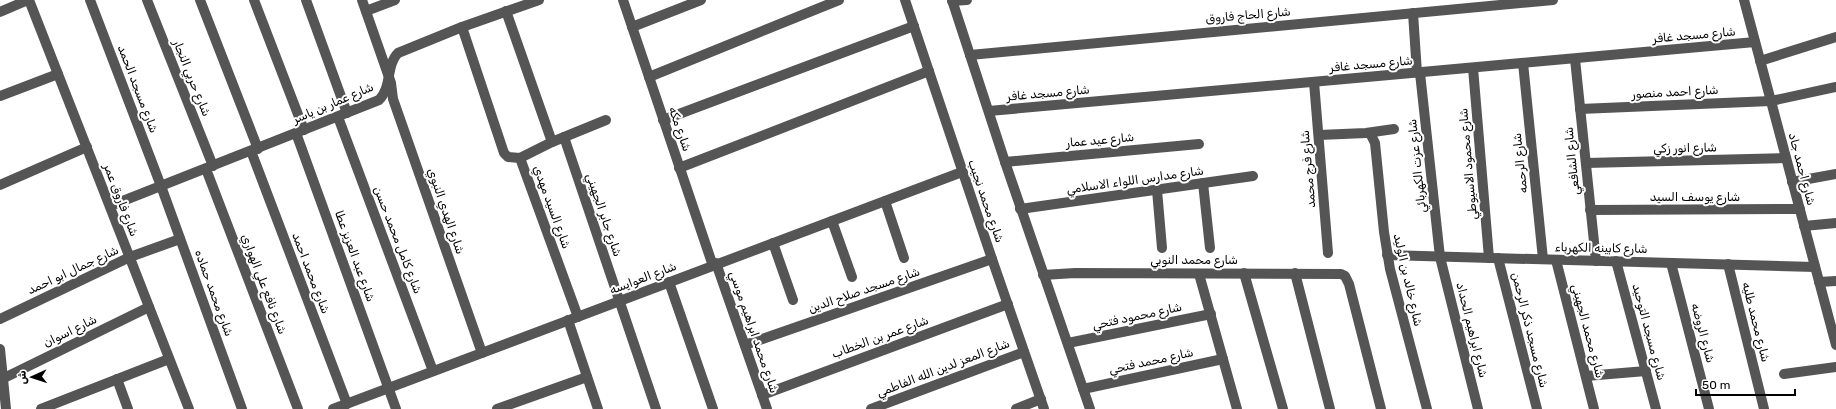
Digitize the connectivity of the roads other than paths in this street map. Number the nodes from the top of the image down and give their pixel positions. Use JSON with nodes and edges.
{"nodes":[{"id":1,"x":28,"y":0,"type":"edge"},
{"id":2,"x":90,"y":0,"type":"edge"},
{"id":3,"x":147,"y":0,"type":"edge"},
{"id":4,"x":200,"y":0,"type":"edge"},
{"id":5,"x":254,"y":0,"type":"edge"},
{"id":6,"x":306,"y":0,"type":"edge"},
{"id":7,"x":362,"y":0,"type":"edge"},
{"id":8,"x":395,"y":0,"type":"edge"},
{"id":9,"x":539,"y":0,"type":"edge"},
{"id":10,"x":623,"y":0,"type":"edge"},
{"id":11,"x":701,"y":0,"type":"edge"},
{"id":12,"x":839,"y":0,"type":"edge"},
{"id":13,"x":905,"y":0,"type":"edge"},
{"id":14,"x":967,"y":0,"type":"edge"},
{"id":15,"x":1546,"y":0,"type":"edge"},
{"id":16,"x":1744,"y":0,"type":"edge"},
{"id":17,"x":952,"y":1,"type":"edge"},
{"id":18,"x":506,"y":11,"type":"junction"},
{"id":19,"x":0,"y":12,"type":"edge"},
{"id":20,"x":366,"y":12,"type":"junction"},
{"id":21,"x":1413,"y":13,"type":"junction"},
{"id":22,"x":914,"y":26,"type":"junction"},
{"id":23,"x":462,"y":27,"type":"junction"},
{"id":24,"x":632,"y":27,"type":"junction"},
{"id":25,"x":1836,"y":37,"type":"edge"},
{"id":26,"x":1755,"y":42,"type":"junction"},
{"id":27,"x":970,"y":54,"type":"junction"},
{"id":28,"x":1575,"y":59,"type":"junction"},
{"id":29,"x":1760,"y":61,"type":"junction"},
{"id":30,"x":1523,"y":63,"type":"junction"},
{"id":31,"x":1473,"y":68,"type":"junction"},
{"id":32,"x":929,"y":71,"type":"junction"},
{"id":33,"x":1419,"y":73,"type":"junction"},
{"id":34,"x":58,"y":74,"type":"junction"},
{"id":35,"x":389,"y":76,"type":"junction"},
{"id":36,"x":649,"y":77,"type":"junction"},
{"id":37,"x":1314,"y":82,"type":"junction"},
{"id":38,"x":1836,"y":88,"type":"edge"},
{"id":39,"x":0,"y":96,"type":"edge"},
{"id":40,"x":1771,"y":101,"type":"junction"},
{"id":41,"x":1580,"y":109,"type":"junction"},
{"id":42,"x":989,"y":111,"type":"junction"},
{"id":43,"x":342,"y":115,"type":"junction"},
{"id":44,"x":606,"y":120,"type":"dead end"},
{"id":45,"x":663,"y":120,"type":"junction"},
{"id":46,"x":1394,"y":129,"type":"dead end"},
{"id":47,"x":300,"y":132,"type":"junction"},
{"id":48,"x":1370,"y":133,"type":"junction"},
{"id":49,"x":1319,"y":136,"type":"junction"},
{"id":50,"x":564,"y":137,"type":"junction"},
{"id":51,"x":552,"y":142,"type":"junction"},
{"id":52,"x":1199,"y":144,"type":"dead end"},
{"id":53,"x":87,"y":147,"type":"junction"},
{"id":54,"x":254,"y":150,"type":"junction"},
{"id":55,"x":520,"y":158,"type":"junction"},
{"id":56,"x":1786,"y":158,"type":"junction"},
{"id":57,"x":1004,"y":162,"type":"junction"},
{"id":58,"x":1586,"y":163,"type":"junction"},
{"id":59,"x":209,"y":168,"type":"junction"},
{"id":60,"x":679,"y":168,"type":"junction"},
{"id":61,"x":962,"y":172,"type":"junction"},
{"id":62,"x":1836,"y":174,"type":"edge"},
{"id":63,"x":1253,"y":176,"type":"dead end"},
{"id":64,"x":1792,"y":182,"type":"junction"},
{"id":65,"x":1203,"y":183,"type":"junction"},
{"id":66,"x":0,"y":185,"type":"edge"},
{"id":67,"x":161,"y":186,"type":"junction"},
{"id":68,"x":1157,"y":190,"type":"junction"},
{"id":69,"x":885,"y":201,"type":"junction"},
{"id":70,"x":110,"y":206,"type":"junction"},
{"id":71,"x":1020,"y":209,"type":"junction"},
{"id":72,"x":1800,"y":209,"type":"junction"},
{"id":73,"x":1590,"y":210,"type":"junction"},
{"id":74,"x":832,"y":221,"type":"junction"},
{"id":75,"x":1836,"y":224,"type":"edge"},
{"id":76,"x":1804,"y":226,"type":"junction"},
{"id":77,"x":180,"y":239,"type":"junction"},
{"id":78,"x":773,"y":243,"type":"junction"},
{"id":79,"x":1162,"y":248,"type":"dead end"},
{"id":80,"x":1210,"y":248,"type":"dead end"},
{"id":81,"x":1328,"y":253,"type":"dead end"},
{"id":82,"x":1387,"y":256,"type":"junction"},
{"id":83,"x":130,"y":257,"type":"junction"},
{"id":84,"x":1440,"y":257,"type":"junction"},
{"id":85,"x":904,"y":258,"type":"dead end"},
{"id":86,"x":1494,"y":258,"type":"junction"},
{"id":87,"x":992,"y":259,"type":"junction"},
{"id":88,"x":1542,"y":259,"type":"junction"},
{"id":89,"x":1556,"y":260,"type":"junction"},
{"id":90,"x":1596,"y":261,"type":"junction"},
{"id":91,"x":1616,"y":261,"type":"junction"},
{"id":92,"x":1671,"y":263,"type":"junction"},
{"id":93,"x":1728,"y":264,"type":"junction"},
{"id":94,"x":714,"y":265,"type":"junction"},
{"id":95,"x":1815,"y":267,"type":"junction"},
{"id":96,"x":1244,"y":273,"type":"junction"},
{"id":97,"x":1295,"y":273,"type":"junction"},
{"id":98,"x":1199,"y":274,"type":"junction"},
{"id":99,"x":1043,"y":275,"type":"junction"},
{"id":100,"x":852,"y":277,"type":"dead end"},
{"id":101,"x":1836,"y":281,"type":"edge"},
{"id":102,"x":669,"y":282,"type":"junction"},
{"id":103,"x":1819,"y":282,"type":"junction"},
{"id":104,"x":793,"y":300,"type":"dead end"},
{"id":105,"x":620,"y":301,"type":"junction"},
{"id":106,"x":1008,"y":304,"type":"junction"},
{"id":107,"x":149,"y":306,"type":"junction"},
{"id":108,"x":1211,"y":314,"type":"junction"},
{"id":109,"x":578,"y":317,"type":"junction"},
{"id":110,"x":0,"y":319,"type":"edge"},
{"id":111,"x":568,"y":320,"type":"junction"},
{"id":112,"x":1068,"y":343,"type":"junction"},
{"id":113,"x":745,"y":345,"type":"junction"},
{"id":114,"x":1836,"y":345,"type":"edge"},
{"id":115,"x":0,"y":349,"type":"edge"},
{"id":116,"x":482,"y":352,"type":"junction"},
{"id":117,"x":1024,"y":352,"type":"junction"},
{"id":118,"x":169,"y":359,"type":"junction"},
{"id":119,"x":1223,"y":359,"type":"junction"},
{"id":120,"x":1836,"y":367,"type":"edge"},
{"id":121,"x":433,"y":371,"type":"junction"},
{"id":122,"x":1646,"y":371,"type":"junction"},
{"id":123,"x":1784,"y":374,"type":"dead end"},
{"id":124,"x":587,"y":376,"type":"junction"},
{"id":125,"x":1586,"y":376,"type":"junction"},
{"id":126,"x":2,"y":379,"type":"junction"},
{"id":127,"x":117,"y":379,"type":"junction"},
{"id":128,"x":389,"y":388,"type":"junction"},
{"id":129,"x":1083,"y":389,"type":"junction"},
{"id":130,"x":762,"y":394,"type":"junction"},
{"id":131,"x":66,"y":399,"type":"junction"},
{"id":132,"x":347,"y":404,"type":"junction"},
{"id":133,"x":1042,"y":404,"type":"edge"},
{"id":134,"x":6,"y":409,"type":"edge"},
{"id":135,"x":41,"y":409,"type":"edge"},
{"id":136,"x":70,"y":409,"type":"edge"},
{"id":137,"x":128,"y":409,"type":"edge"},
{"id":138,"x":189,"y":409,"type":"edge"},
{"id":139,"x":242,"y":409,"type":"edge"},
{"id":140,"x":298,"y":409,"type":"edge"},
{"id":141,"x":334,"y":409,"type":"edge"},
{"id":142,"x":396,"y":409,"type":"edge"},
{"id":143,"x":498,"y":409,"type":"edge"},
{"id":144,"x":598,"y":409,"type":"edge"},
{"id":145,"x":656,"y":409,"type":"edge"},
{"id":146,"x":713,"y":409,"type":"edge"},
{"id":147,"x":767,"y":409,"type":"edge"},
{"id":148,"x":872,"y":409,"type":"edge"},
{"id":149,"x":1016,"y":409,"type":"edge"},
{"id":150,"x":1090,"y":409,"type":"edge"},
{"id":151,"x":1237,"y":409,"type":"edge"},
{"id":152,"x":1283,"y":409,"type":"edge"},
{"id":153,"x":1330,"y":409,"type":"edge"},
{"id":154,"x":1382,"y":409,"type":"edge"},
{"id":155,"x":1427,"y":409,"type":"edge"},
{"id":156,"x":1478,"y":409,"type":"edge"},
{"id":157,"x":1537,"y":409,"type":"edge"},
{"id":158,"x":1594,"y":409,"type":"edge"},
{"id":159,"x":1656,"y":409,"type":"edge"},
{"id":160,"x":1709,"y":409,"type":"edge"},
{"id":161,"x":1764,"y":409,"type":"edge"}],
"edges":[{"from":1,"to":19,"type":"street"},
{"from":1,"to":34,"type":"street","name":"شارع فاروق عمر"},
{"from":2,"to":67,"type":"street","name":"شارع مسجد الحمد"},
{"from":3,"to":59,"type":"street","name":"شارع حربي النجار"},
{"from":4,"to":54,"type":"street","name":"شارع محمد احمد"},
{"from":5,"to":47,"type":"street","name":"شارع عبد العزيز عطا"},
{"from":6,"to":43,"type":"street","name":"شارع كامل محمد حسن"},
{"from":7,"to":20,"type":"street"},
{"from":8,"to":20,"type":"street"},
{"from":9,"to":18,"type":"street","name":"شارع عمار بن ياسر"},
{"from":10,"to":24,"type":"street","name":"شارع مكه"},
{"from":11,"to":24,"type":"street"},
{"from":12,"to":36,"type":"street"},
{"from":13,"to":22,"type":"street","name":"شارع محمد نجيب"},
{"from":14,"to":17,"type":"street"},
{"from":15,"to":21,"type":"street","name":"شارع الحاج فاروق"},
{"from":16,"to":26,"type":"street","name":"شارع احمد جاد"},
{"from":17,"to":27,"type":"street"},
{"from":18,"to":23,"type":"street","name":"شارع عمار بن ياسر"},
{"from":18,"to":51,"type":"street"},
{"from":20,"to":35,"type":"street"},
{"from":21,"to":27,"type":"street","name":"شارع الحاج فاروق"},
{"from":21,"to":33,"type":"street","name":"شارع عزت الكهربائي"},
{"from":22,"to":32,"type":"street","name":"شارع محمد نجيب"},
{"from":22,"to":45,"type":"street"},
{"from":23,"to":35,"type":"street","name":"شارع عمار بن ياسر"},
{"from":23,"to":55,"type":"street","name":"شارع السيد مهدي"},
{"from":24,"to":36,"type":"street","name":"شارع مكه"},
{"from":25,"to":29,"type":"street"},
{"from":26,"to":28,"type":"street","name":"شارع مسجد غافر"},
{"from":26,"to":29,"type":"street","name":"شارع احمد جاد"},
{"from":27,"to":42,"type":"street"},
{"from":28,"to":30,"type":"street","name":"شارع مسجد غافر"},
{"from":28,"to":41,"type":"street","name":"شارع الشافعي"},
{"from":29,"to":40,"type":"street","name":"شارع احمد جاد"},
{"from":30,"to":31,"type":"street","name":"شارع مسجد غافر"},
{"from":30,"to":88,"type":"street","name":"شارع الرحمه"},
{"from":31,"to":33,"type":"street","name":"شارع مسجد غافر"},
{"from":31,"to":86,"type":"street","name":"شارع محمود الاسيوطي"},
{"from":32,"to":60,"type":"street"},
{"from":32,"to":61,"type":"street","name":"شارع محمد نجيب"},
{"from":33,"to":37,"type":"street","name":"شارع مسجد غافر"},
{"from":33,"to":84,"type":"street","name":"شارع عزت الكهربائي"},
{"from":34,"to":39,"type":"street"},
{"from":34,"to":53,"type":"street","name":"شارع فاروق عمر"},
{"from":35,"to":43,"type":"street","name":"شارع عمار بن ياسر"},
{"from":35,"to":116,"type":"street","name":"شارع الهدي النبوي"},
{"from":36,"to":45,"type":"street","name":"شارع مكه"},
{"from":37,"to":42,"type":"street","name":"شارع مسجد غافر"},
{"from":37,"to":49,"type":"street","name":"شارع فرج محمد"},
{"from":38,"to":40,"type":"street","name":"شارع احمد منصور"},
{"from":40,"to":41,"type":"street","name":"شارع احمد منصور"},
{"from":40,"to":56,"type":"street","name":"شارع احمد جاد"},
{"from":41,"to":58,"type":"street","name":"شارع الشافعي"},
{"from":42,"to":57,"type":"street"},
{"from":43,"to":47,"type":"street","name":"شارع عمار بن ياسر"},
{"from":43,"to":121,"type":"street","name":"شارع كامل محمد حسن"},
{"from":44,"to":50,"type":"street"},
{"from":45,"to":60,"type":"street","name":"شارع مكه"},
{"from":46,"to":48,"type":"street"},
{"from":47,"to":54,"type":"street","name":"شارع عمار بن ياسر"},
{"from":47,"to":128,"type":"street","name":"شارع عبد العزيز عطا"},
{"from":48,"to":49,"type":"street"},
{"from":48,"to":82,"type":"street","name":"شارع خالد بن الوليد"},
{"from":49,"to":81,"type":"street","name":"شارع فرج محمد"},
{"from":50,"to":51,"type":"street"},
{"from":50,"to":105,"type":"street","name":"شارع جابر الجهيني"},
{"from":51,"to":55,"type":"street"},
{"from":52,"to":57,"type":"street","name":"شارع عيد عمار"},
{"from":53,"to":66,"type":"street"},
{"from":53,"to":70,"type":"street","name":"شارع فاروق عمر"},
{"from":54,"to":59,"type":"street","name":"شارع عمار بن ياسر"},
{"from":54,"to":132,"type":"street","name":"شارع محمد احمد"},
{"from":55,"to":109,"type":"street","name":"شارع السيد مهدي"},
{"from":56,"to":58,"type":"street","name":"شارع انور زكي"},
{"from":56,"to":64,"type":"street","name":"شارع احمد جاد"},
{"from":57,"to":71,"type":"street"},
{"from":58,"to":73,"type":"street","name":"شارع الشافعي"},
{"from":59,"to":67,"type":"street","name":"شارع عمار بن ياسر"},
{"from":59,"to":140,"type":"street","name":"شارع نافع علي الهواري"},
{"from":60,"to":94,"type":"street","name":"شارع مكه"},
{"from":61,"to":69,"type":"street","name":"شارع العوايسه"},
{"from":61,"to":87,"type":"street","name":"شارع محمد نجيب"},
{"from":62,"to":64,"type":"street"},
{"from":63,"to":65,"type":"street","name":"شارع مدارس اللواء الاسلامي"},
{"from":64,"to":72,"type":"street","name":"شارع احمد جاد"},
{"from":65,"to":68,"type":"street","name":"شارع مدارس اللواء الاسلامي"},
{"from":65,"to":80,"type":"street"},
{"from":67,"to":70,"type":"street","name":"شارع عمار بن ياسر"},
{"from":67,"to":77,"type":"street","name":"شارع محمد حماده"},
{"from":68,"to":71,"type":"street","name":"شارع مدارس اللواء الاسلامي"},
{"from":68,"to":79,"type":"street"},
{"from":69,"to":74,"type":"street","name":"شارع العوايسه"},
{"from":69,"to":85,"type":"street"},
{"from":70,"to":83,"type":"street","name":"شارع فاروق عمر"},
{"from":71,"to":99,"type":"street"},
{"from":72,"to":73,"type":"street","name":"شارع يوسف السيد"},
{"from":72,"to":76,"type":"street","name":"شارع احمد جاد"},
{"from":73,"to":90,"type":"street","name":"شارع الشافعي"},
{"from":74,"to":78,"type":"street","name":"شارع العوايسه"},
{"from":74,"to":100,"type":"street"},
{"from":75,"to":76,"type":"street"},
{"from":76,"to":95,"type":"street","name":"شارع احمد جاد"},
{"from":77,"to":83,"type":"street","name":"شارع جمال ابو احمد"},
{"from":77,"to":139,"type":"street","name":"شارع محمد حماده"},
{"from":78,"to":94,"type":"street","name":"شارع العوايسه"},
{"from":78,"to":104,"type":"street"},
{"from":82,"to":84,"type":"street","name":"شارع كابينه الكهرباء"},
{"from":82,"to":155,"type":"street","name":"شارع خالد بن الوليد"},
{"from":83,"to":107,"type":"street","name":"شارع فاروق عمر"},
{"from":83,"to":110,"type":"street","name":"شارع جمال ابو احمد"},
{"from":84,"to":86,"type":"street","name":"شارع كابينه الكهرباء"},
{"from":84,"to":156,"type":"street","name":"شارع ابراهيم الحداد"},
{"from":86,"to":88,"type":"street","name":"شارع كابينه الكهرباء"},
{"from":86,"to":157,"type":"street","name":"شارع مسجد ذكر الرحمن"},
{"from":87,"to":106,"type":"street","name":"شارع محمد نجيب"},
{"from":87,"to":113,"type":"street","name":"شارع مسجد صلاح الدين"},
{"from":88,"to":89,"type":"street","name":"شارع كابينه الكهرباء"},
{"from":89,"to":90,"type":"street","name":"شارع كابينه الكهرباء"},
{"from":89,"to":125,"type":"street","name":"شارع محمد الجهيني"},
{"from":90,"to":91,"type":"street","name":"شارع كابينه الكهرباء"},
{"from":91,"to":92,"type":"street","name":"شارع كابينه الكهرباء"},
{"from":91,"to":122,"type":"street","name":"شارع مسجد التوحيد"},
{"from":92,"to":93,"type":"street","name":"شارع كابينه الكهرباء"},
{"from":92,"to":160,"type":"street","name":"شارع الروضه"},
{"from":93,"to":95,"type":"street","name":"شارع كابينه الكهرباء"},
{"from":93,"to":161,"type":"street","name":"شارع محمد طليه"},
{"from":94,"to":102,"type":"street","name":"شارع العوايسه"},
{"from":94,"to":113,"type":"street","name":"شارع محمد ابراهيم موسي"},
{"from":95,"to":103,"type":"street","name":"شارع احمد جاد"},
{"from":96,"to":97,"type":"street","name":"شارع محمد النوبي"},
{"from":96,"to":98,"type":"street","name":"شارع محمد النوبي"},
{"from":96,"to":152,"type":"street"},
{"from":97,"to":153,"type":"street"},
{"from":97,"to":154,"type":"street","name":"شارع محمد النوبي"},
{"from":98,"to":99,"type":"street","name":"شارع محمد النوبي"},
{"from":98,"to":108,"type":"street"},
{"from":99,"to":112,"type":"street"},
{"from":101,"to":103,"type":"street"},
{"from":102,"to":105,"type":"street","name":"شارع العوايسه"},
{"from":102,"to":146,"type":"street"},
{"from":103,"to":114,"type":"street","name":"شارع احمد جاد"},
{"from":105,"to":109,"type":"street","name":"شارع العوايسه"},
{"from":105,"to":145,"type":"street","name":"شارع جابر الجهيني"},
{"from":106,"to":117,"type":"street","name":"شارع محمد نجيب"},
{"from":106,"to":130,"type":"street","name":"شارع عمر بن الخطاب"},
{"from":107,"to":118,"type":"street","name":"شارع فاروق عمر"},
{"from":107,"to":126,"type":"street","name":"شارع اسوان"},
{"from":108,"to":112,"type":"street","name":"شارع محمود فتحي"},
{"from":108,"to":119,"type":"street"},
{"from":109,"to":111,"type":"street","name":"شارع العوايسه"},
{"from":111,"to":116,"type":"street","name":"شارع العوايسه"},
{"from":111,"to":124,"type":"street"},
{"from":112,"to":129,"type":"street"},
{"from":113,"to":130,"type":"street","name":"شارع محمد ابراهيم موسي"},
{"from":115,"to":126,"type":"street"},
{"from":116,"to":121,"type":"street","name":"شارع العوايسه"},
{"from":117,"to":133,"type":"street","name":"شارع محمد نجيب"},
{"from":117,"to":148,"type":"street","name":"شارع المعز لدين الله الفاطمي"},
{"from":118,"to":127,"type":"street"},
{"from":118,"to":138,"type":"street","name":"شارع فاروق عمر"},
{"from":119,"to":129,"type":"street","name":"شارع محمد فتحي"},
{"from":119,"to":151,"type":"street"},
{"from":120,"to":123,"type":"street"},
{"from":121,"to":128,"type":"street","name":"شارع العوايسه"},
{"from":122,"to":125,"type":"street"},
{"from":122,"to":159,"type":"street","name":"شارع مسجد التوحيد"},
{"from":124,"to":143,"type":"street"},
{"from":124,"to":144,"type":"street"},
{"from":125,"to":158,"type":"street","name":"شارع محمد الجهيني"},
{"from":126,"to":134,"type":"street"},
{"from":127,"to":131,"type":"street"},
{"from":127,"to":137,"type":"street"},
{"from":128,"to":132,"type":"street","name":"شارع العوايسه"},
{"from":128,"to":142,"type":"street","name":"شارع عبد العزيز عطا"},
{"from":129,"to":150,"type":"street"},
{"from":130,"to":147,"type":"street","name":"شارع محمد ابراهيم موسي"},
{"from":131,"to":135,"type":"street"},
{"from":131,"to":136,"type":"street"},
{"from":132,"to":141,"type":"street","name":"شارع العوايسه"},
{"from":133,"to":149,"type":"street"}]}
